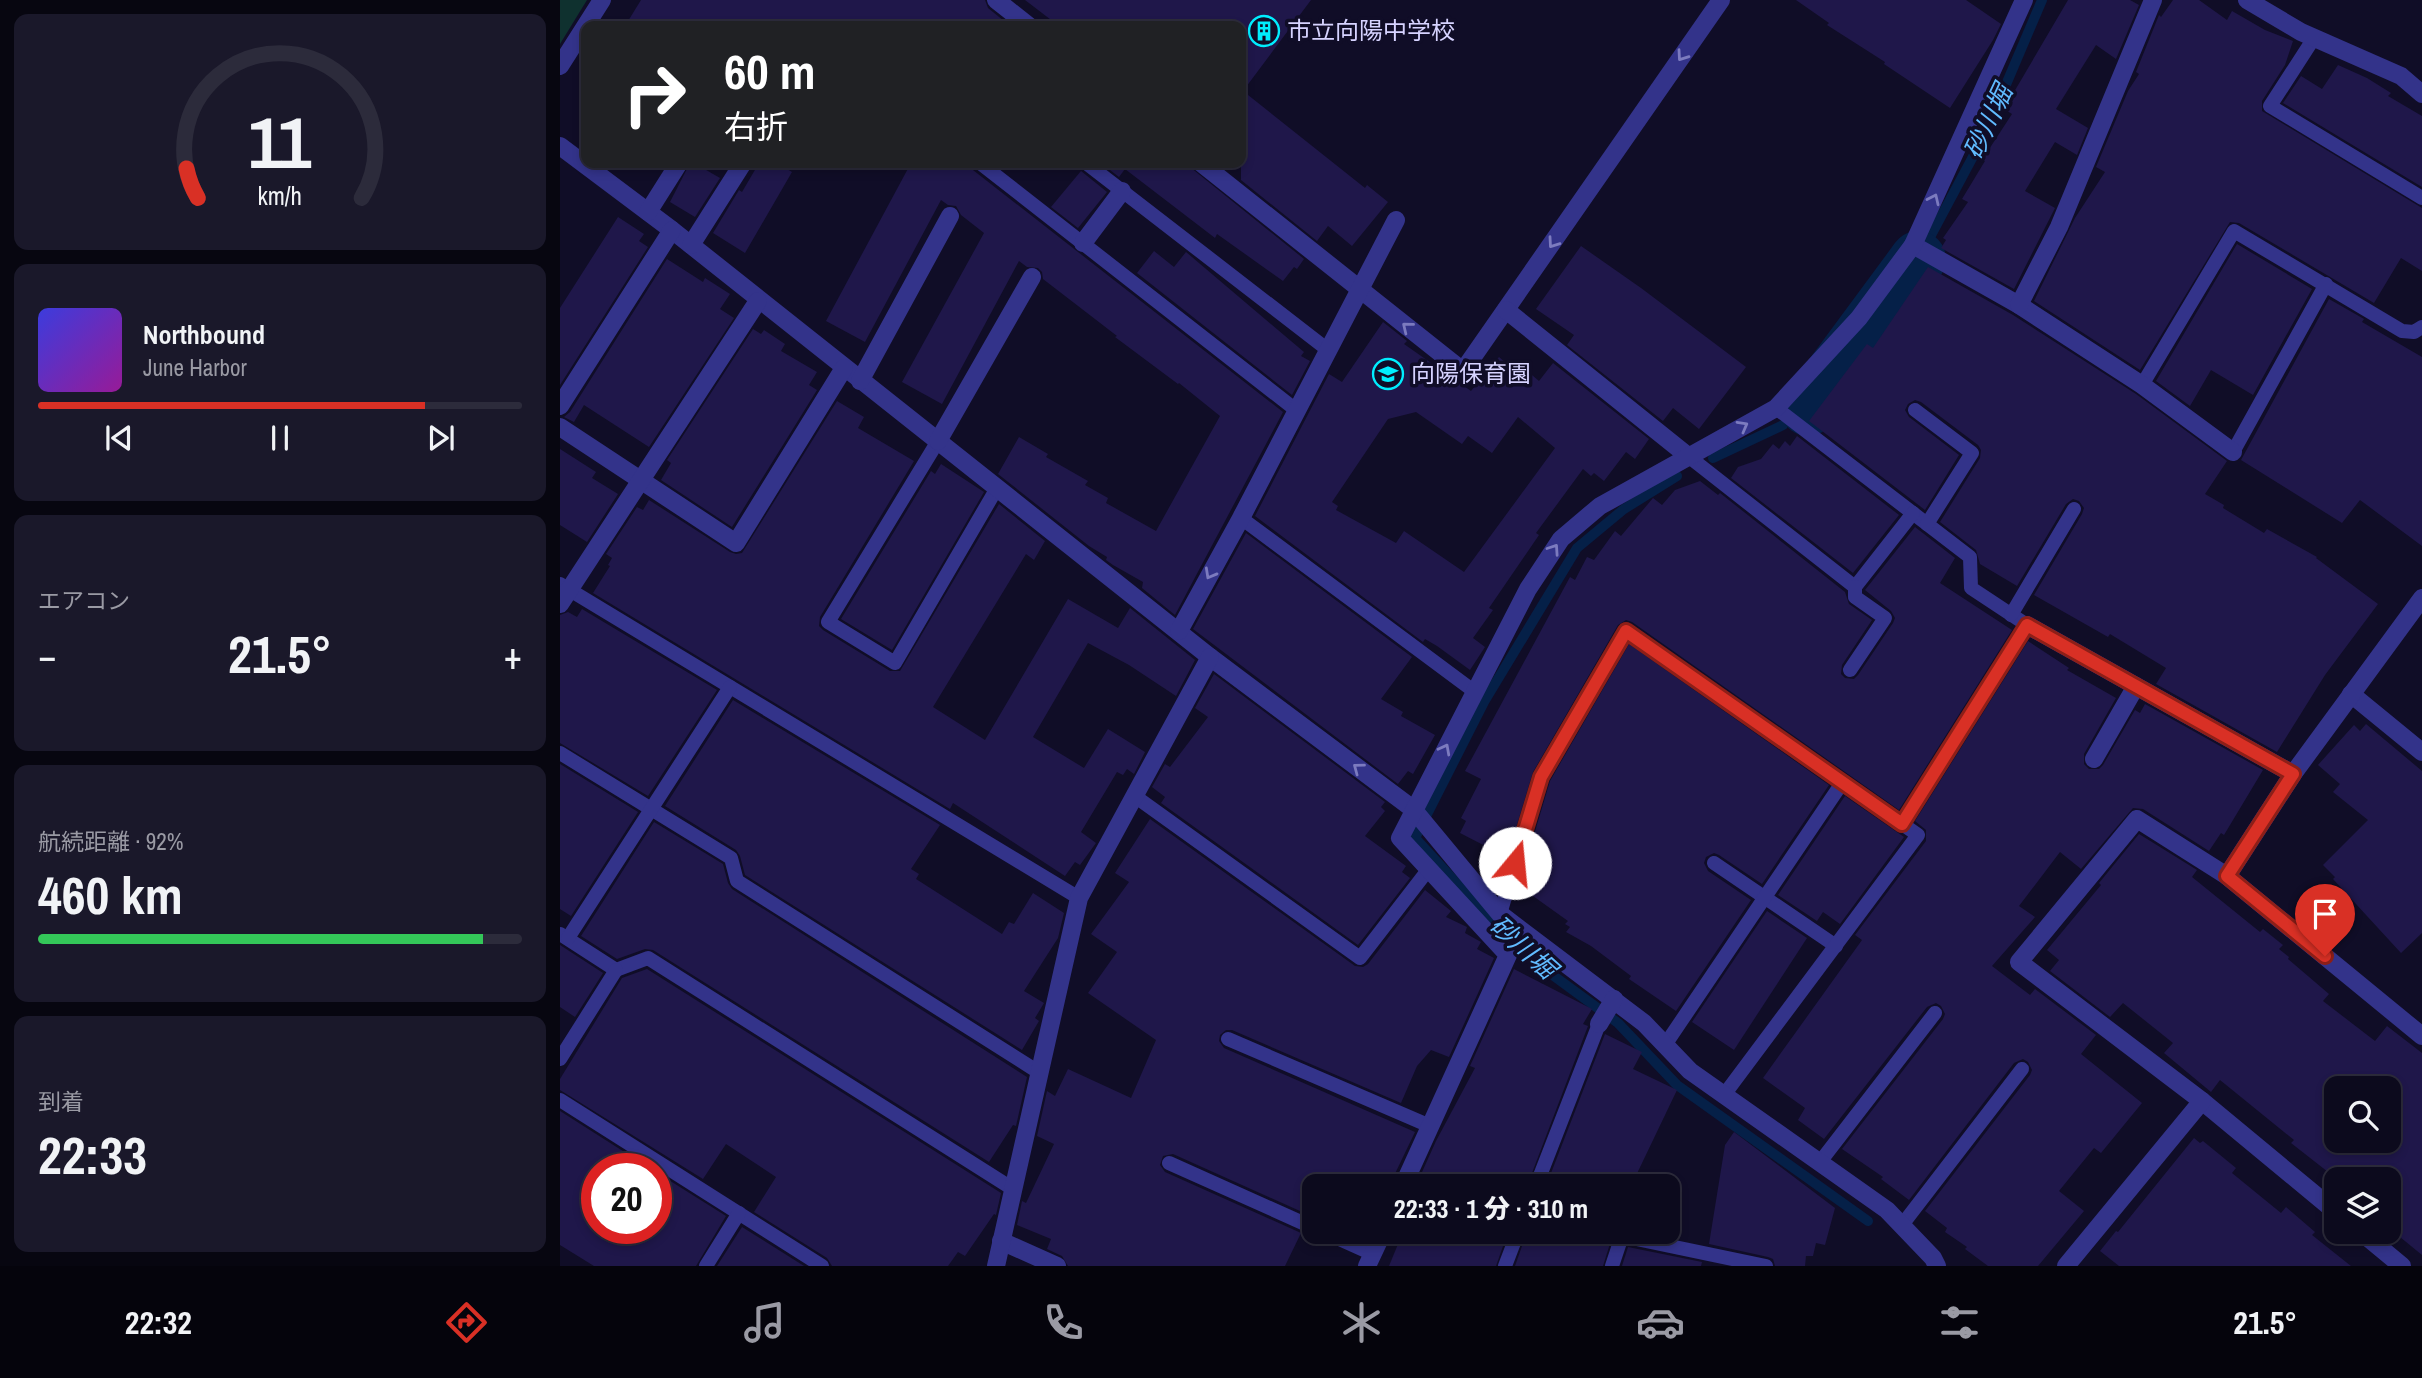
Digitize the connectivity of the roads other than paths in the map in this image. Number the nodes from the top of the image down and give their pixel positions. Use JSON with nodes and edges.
{"nodes":[{"id":1,"x":602,"y":0,"type":"edge"},
{"id":2,"x":996,"y":0,"type":"edge"},
{"id":3,"x":1721,"y":0,"type":"edge"},
{"id":4,"x":2024,"y":0,"type":"edge"},
{"id":5,"x":2153,"y":0,"type":"edge"},
{"id":6,"x":2247,"y":0,"type":"edge"},
{"id":7,"x":589,"y":21,"type":"edge"},
{"id":8,"x":1023,"y":21,"type":"edge"},
{"id":9,"x":581,"y":33,"type":"edge"},
{"id":10,"x":2314,"y":38,"type":"junction"},
{"id":11,"x":560,"y":66,"type":"edge"},
{"id":12,"x":2422,"y":93,"type":"edge"},
{"id":13,"x":560,"y":146,"type":"edge"},
{"id":14,"x":581,"y":162,"type":"edge"},
{"id":15,"x":589,"y":168,"type":"edge"},
{"id":16,"x":676,"y":168,"type":"edge"},
{"id":17,"x":740,"y":168,"type":"edge"},
{"id":18,"x":986,"y":168,"type":"edge"},
{"id":19,"x":1092,"y":168,"type":"edge"},
{"id":20,"x":1207,"y":168,"type":"edge"},
{"id":21,"x":1122,"y":191,"type":"junction"},
{"id":22,"x":2422,"y":198,"type":"edge"},
{"id":23,"x":648,"y":212,"type":"junction"},
{"id":24,"x":950,"y":216,"type":"dead end"},
{"id":25,"x":1396,"y":220,"type":"dead end"},
{"id":26,"x":672,"y":230,"type":"junction"},
{"id":27,"x":1083,"y":243,"type":"junction"},
{"id":28,"x":1913,"y":244,"type":"junction"},
{"id":29,"x":691,"y":246,"type":"junction"},
{"id":30,"x":1032,"y":277,"type":"dead end"},
{"id":31,"x":2326,"y":284,"type":"junction"},
{"id":32,"x":1360,"y":289,"type":"junction"},
{"id":33,"x":758,"y":300,"type":"junction"},
{"id":34,"x":2019,"y":305,"type":"junction"},
{"id":35,"x":1506,"y":310,"type":"junction"},
{"id":36,"x":2422,"y":327,"type":"edge"},
{"id":37,"x":1328,"y":350,"type":"junction"},
{"id":38,"x":844,"y":368,"type":"junction"},
{"id":39,"x":860,"y":381,"type":"junction"},
{"id":40,"x":2142,"y":386,"type":"junction"},
{"id":41,"x":560,"y":406,"type":"edge"},
{"id":42,"x":1776,"y":408,"type":"junction"},
{"id":43,"x":1296,"y":410,"type":"junction"},
{"id":44,"x":1915,"y":410,"type":"dead end"},
{"id":45,"x":560,"y":427,"type":"edge"},
{"id":46,"x":938,"y":441,"type":"junction"},
{"id":47,"x":2233,"y":452,"type":"joint"},
{"id":48,"x":1688,"y":456,"type":"junction"},
{"id":49,"x":640,"y":481,"type":"junction"},
{"id":50,"x":997,"y":488,"type":"junction"},
{"id":51,"x":2074,"y":509,"type":"dead end"},
{"id":52,"x":1913,"y":513,"type":"junction"},
{"id":53,"x":1241,"y":518,"type":"junction"},
{"id":54,"x":1927,"y":524,"type":"junction"},
{"id":55,"x":1854,"y":587,"type":"junction"},
{"id":56,"x":563,"y":592,"type":"edge"},
{"id":57,"x":2422,"y":598,"type":"edge"},
{"id":58,"x":2011,"y":615,"type":"junction"},
{"id":59,"x":2027,"y":625,"type":"junction"},
{"id":60,"x":1179,"y":631,"type":"junction"},
{"id":61,"x":1210,"y":657,"type":"junction"},
{"id":62,"x":1850,"y":670,"type":"dead end"},
{"id":63,"x":2136,"y":686,"type":"junction"},
{"id":64,"x":730,"y":687,"type":"junction"},
{"id":65,"x":1475,"y":692,"type":"junction"},
{"id":66,"x":2351,"y":694,"type":"junction"},
{"id":67,"x":2422,"y":752,"type":"edge"},
{"id":68,"x":560,"y":753,"type":"edge"},
{"id":69,"x":2094,"y":759,"type":"dead end"},
{"id":70,"x":2293,"y":774,"type":"junction"},
{"id":71,"x":1842,"y":783,"type":"junction"},
{"id":72,"x":1136,"y":797,"type":"junction"},
{"id":73,"x":652,"y":809,"type":"junction"},
{"id":74,"x":1413,"y":809,"type":"junction"},
{"id":75,"x":1902,"y":824,"type":"junction"},
{"id":76,"x":1714,"y":863,"type":"dead end"},
{"id":77,"x":1428,"y":870,"type":"junction"},
{"id":78,"x":2227,"y":876,"type":"junction"},
{"id":79,"x":1765,"y":897,"type":"junction"},
{"id":80,"x":1079,"y":898,"type":"junction"},
{"id":81,"x":1500,"y":914,"type":"junction"},
{"id":82,"x":564,"y":936,"type":"edge"},
{"id":83,"x":1836,"y":946,"type":"junction"},
{"id":84,"x":616,"y":970,"type":"junction"},
{"id":85,"x":1612,"y":1004,"type":"junction"},
{"id":86,"x":1935,"y":1013,"type":"dead end"},
{"id":87,"x":1599,"y":1024,"type":"joint"},
{"id":88,"x":2422,"y":1036,"type":"edge"},
{"id":89,"x":1228,"y":1039,"type":"dead end"},
{"id":90,"x":1665,"y":1045,"type":"junction"},
{"id":91,"x":560,"y":1059,"type":"edge"},
{"id":92,"x":2022,"y":1069,"type":"dead end"},
{"id":93,"x":1040,"y":1073,"type":"junction"},
{"id":94,"x":1724,"y":1095,"type":"junction"},
{"id":95,"x":560,"y":1100,"type":"edge"},
{"id":96,"x":2202,"y":1101,"type":"junction"},
{"id":97,"x":1430,"y":1126,"type":"junction"},
{"id":98,"x":1820,"y":1162,"type":"junction"},
{"id":99,"x":1169,"y":1163,"type":"dead end"},
{"id":100,"x":1408,"y":1174,"type":"edge"},
{"id":101,"x":1541,"y":1174,"type":"edge"},
{"id":102,"x":1013,"y":1189,"type":"junction"},
{"id":103,"x":2324,"y":1202,"type":"edge"},
{"id":104,"x":739,"y":1213,"type":"junction"},
{"id":105,"x":1302,"y":1223,"type":"edge"},
{"id":106,"x":1902,"y":1225,"type":"junction"},
{"id":107,"x":1001,"y":1241,"type":"junction"},
{"id":108,"x":1344,"y":1244,"type":"edge"},
{"id":109,"x":1377,"y":1244,"type":"edge"},
{"id":110,"x":1513,"y":1244,"type":"edge"},
{"id":111,"x":2375,"y":1244,"type":"edge"},
{"id":112,"x":1370,"y":1260,"type":"edge"},
{"id":113,"x":2073,"y":1264,"type":"edge"},
{"id":114,"x":706,"y":1266,"type":"edge"},
{"id":115,"x":822,"y":1266,"type":"edge"},
{"id":116,"x":996,"y":1266,"type":"edge"},
{"id":117,"x":1057,"y":1266,"type":"edge"},
{"id":118,"x":1504,"y":1266,"type":"edge"},
{"id":119,"x":1612,"y":1266,"type":"edge"},
{"id":120,"x":1766,"y":1266,"type":"edge"},
{"id":121,"x":1937,"y":1266,"type":"edge"},
{"id":122,"x":2402,"y":1266,"type":"edge"}],
"edges":[{"from":1,"to":7,"type":"street"},
{"from":2,"to":8,"type":"street"},
{"from":3,"to":35,"type":"street","one_way":true},
{"from":28,"to":4,"type":"street","one_way":true},
{"from":5,"to":34,"type":"street"},
{"from":6,"to":10,"type":"street"},
{"from":9,"to":11,"type":"street"},
{"from":10,"to":12,"type":"street"},
{"from":10,"to":22,"type":"lane"},
{"from":13,"to":14,"type":"street"},
{"from":15,"to":23,"type":"street"},
{"from":16,"to":23,"type":"street"},
{"from":17,"to":29,"type":"street"},
{"from":18,"to":27,"type":"lane"},
{"from":19,"to":21,"type":"lane"},
{"from":20,"to":32,"type":"street"},
{"from":21,"to":27,"type":"street"},
{"from":21,"to":37,"type":"lane"},
{"from":23,"to":26,"type":"street"},
{"from":24,"to":39,"type":"street"},
{"from":25,"to":32,"type":"street"},
{"from":26,"to":29,"type":"street"},
{"from":26,"to":41,"type":"street"},
{"from":27,"to":43,"type":"lane"},
{"from":28,"to":34,"type":"street"},
{"from":28,"to":42,"type":"street"},
{"from":29,"to":33,"type":"street"},
{"from":30,"to":46,"type":"street"},
{"from":31,"to":36,"type":"lane"},
{"from":31,"to":40,"type":"lane"},
{"from":31,"to":47,"type":"lane"},
{"from":35,"to":32,"type":"street","one_way":true},
{"from":32,"to":37,"type":"street"},
{"from":33,"to":38,"type":"street"},
{"from":33,"to":49,"type":"street"},
{"from":34,"to":40,"type":"street"},
{"from":35,"to":48,"type":"street"},
{"from":37,"to":43,"type":"street"},
{"from":38,"to":39,"type":"street"},
{"from":38,"to":49,"type":"street"},
{"from":39,"to":46,"type":"street"},
{"from":40,"to":47,"type":"street"},
{"from":48,"to":42,"type":"street","one_way":true},
{"from":42,"to":52,"type":"lane"},
{"from":43,"to":53,"type":"street"},
{"from":44,"to":54,"type":"lane"},
{"from":45,"to":49,"type":"street"},
{"from":46,"to":50,"type":"street"},
{"from":46,"to":50,"type":"lane"},
{"from":48,"to":55,"type":"lane"},
{"from":65,"to":48,"type":"street","one_way":true},
{"from":49,"to":56,"type":"street"},
{"from":50,"to":60,"type":"street"},
{"from":51,"to":58,"type":"lane"},
{"from":52,"to":54,"type":"lane"},
{"from":52,"to":55,"type":"lane"},
{"from":53,"to":60,"type":"street","one_way":true},
{"from":53,"to":65,"type":"lane"},
{"from":54,"to":58,"type":"lane"},
{"from":55,"to":62,"type":"lane"},
{"from":56,"to":64,"type":"lane"},
{"from":57,"to":66,"type":"street"},
{"from":58,"to":59,"type":"lane"},
{"from":59,"to":63,"type":"street"},
{"from":59,"to":75,"type":"lane"},
{"from":60,"to":61,"type":"street"},
{"from":61,"to":72,"type":"street"},
{"from":74,"to":61,"type":"street","one_way":true},
{"from":63,"to":69,"type":"street"},
{"from":63,"to":70,"type":"street"},
{"from":64,"to":73,"type":"lane"},
{"from":64,"to":80,"type":"lane"},
{"from":74,"to":65,"type":"street","one_way":true},
{"from":66,"to":67,"type":"street"},
{"from":66,"to":70,"type":"street"},
{"from":68,"to":73,"type":"lane"},
{"from":70,"to":78,"type":"street"},
{"from":71,"to":75,"type":"lane"},
{"from":71,"to":79,"type":"lane"},
{"from":71,"to":81,"type":"lane"},
{"from":72,"to":77,"type":"lane"},
{"from":72,"to":80,"type":"street"},
{"from":73,"to":82,"type":"lane"},
{"from":73,"to":93,"type":"lane"},
{"from":74,"to":77,"type":"street"},
{"from":74,"to":81,"type":"street"},
{"from":75,"to":83,"type":"lane"},
{"from":76,"to":79,"type":"lane"},
{"from":77,"to":97,"type":"street"},
{"from":78,"to":88,"type":"street"},
{"from":78,"to":96,"type":"street"},
{"from":79,"to":83,"type":"lane"},
{"from":79,"to":90,"type":"lane"},
{"from":80,"to":93,"type":"street"},
{"from":81,"to":85,"type":"street"},
{"from":82,"to":84,"type":"lane"},
{"from":83,"to":94,"type":"lane"},
{"from":84,"to":91,"type":"lane"},
{"from":84,"to":102,"type":"lane"},
{"from":85,"to":87,"type":"street"},
{"from":85,"to":90,"type":"street"},
{"from":86,"to":98,"type":"lane"},
{"from":87,"to":101,"type":"lane"},
{"from":89,"to":97,"type":"lane"},
{"from":90,"to":94,"type":"street"},
{"from":92,"to":106,"type":"lane"},
{"from":93,"to":102,"type":"street"},
{"from":94,"to":98,"type":"street"},
{"from":95,"to":104,"type":"lane"},
{"from":96,"to":103,"type":"street"},
{"from":96,"to":113,"type":"street"},
{"from":97,"to":100,"type":"street"},
{"from":98,"to":106,"type":"street"},
{"from":99,"to":105,"type":"lane"},
{"from":102,"to":107,"type":"street"},
{"from":104,"to":114,"type":"lane"},
{"from":104,"to":115,"type":"lane"},
{"from":106,"to":121,"type":"street"},
{"from":107,"to":116,"type":"street"},
{"from":107,"to":117,"type":"street"},
{"from":108,"to":112,"type":"lane"},
{"from":109,"to":112,"type":"street"},
{"from":110,"to":118,"type":"lane"},
{"from":111,"to":122,"type":"street"},
{"from":119,"to":120,"type":"lane"}]}
